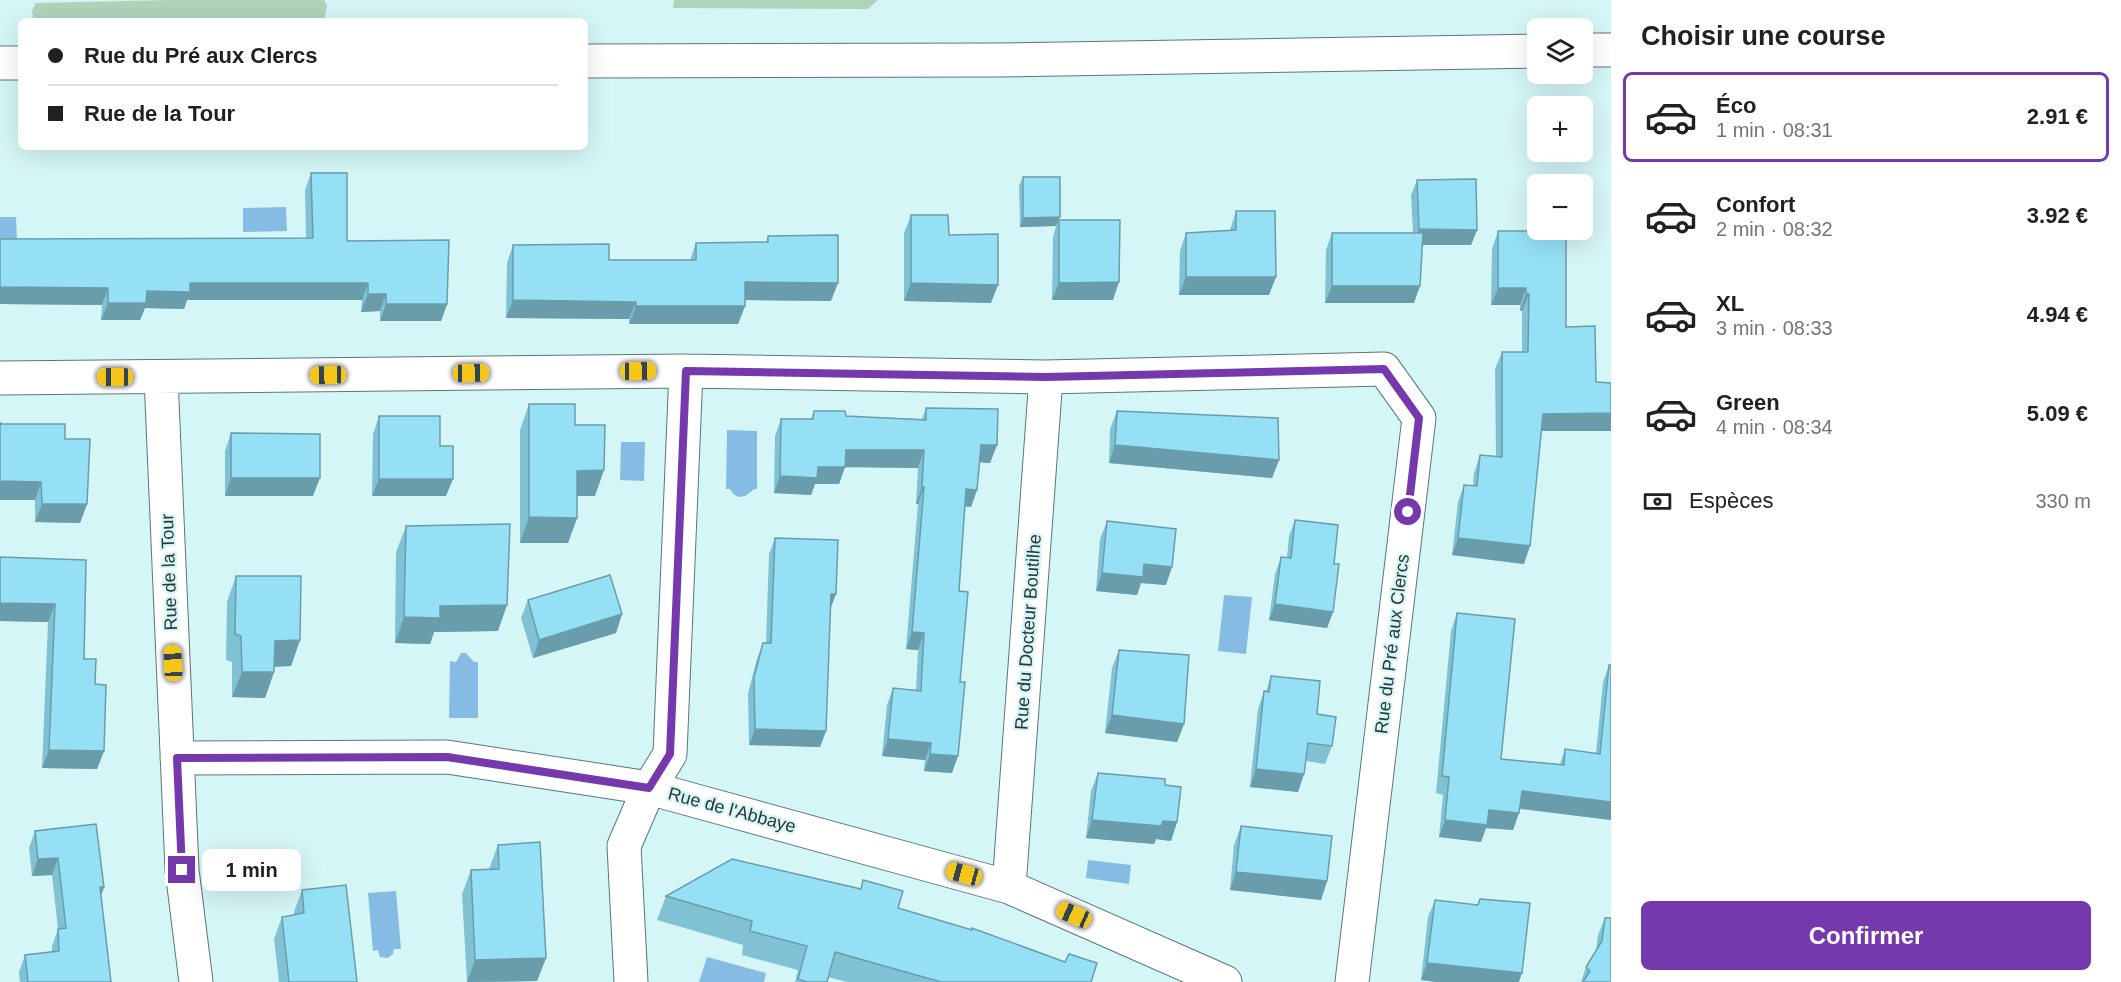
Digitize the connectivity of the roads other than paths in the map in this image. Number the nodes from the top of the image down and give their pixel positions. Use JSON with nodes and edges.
{"nodes":[{"id":1,"x":1527,"y":51,"type":"edge"},
{"id":2,"x":588,"y":61,"type":"edge"},
{"id":3,"x":0,"y":63,"type":"edge"},
{"id":4,"x":18,"y":63,"type":"edge"},
{"id":5,"x":686,"y":371,"type":"junction"},
{"id":6,"x":161,"y":377,"type":"junction"},
{"id":7,"x":1046,"y":377,"type":"junction"},
{"id":8,"x":0,"y":378,"type":"edge"},
{"id":9,"x":177,"y":758,"type":"junction"},
{"id":10,"x":649,"y":788,"type":"junction"},
{"id":11,"x":1009,"y":886,"type":"junction"},
{"id":12,"x":196,"y":982,"type":"edge"},
{"id":13,"x":631,"y":982,"type":"edge"},
{"id":14,"x":1225,"y":982,"type":"edge"},
{"id":15,"x":1352,"y":982,"type":"edge"}],
"edges":[{"from":1,"to":2,"type":"street"},
{"from":3,"to":4,"type":"street"},
{"from":5,"to":6,"type":"street","name":"Rue du Pré aux Clercs"},
{"from":5,"to":7,"type":"street","name":"Rue du Pré aux Clercs"},
{"from":5,"to":10,"type":"street"},
{"from":6,"to":8,"type":"street","name":"Rue du Pré aux Clercs"},
{"from":6,"to":9,"type":"street","name":"Rue de la Tour"},
{"from":7,"to":11,"type":"street","name":"Rue du Docteur Boutilhe"},
{"from":7,"to":15,"type":"street","name":"Rue du Pré aux Clercs"},
{"from":9,"to":10,"type":"street","name":"Rue de l'Abbaye"},
{"from":9,"to":12,"type":"street","name":"Rue de la Tour"},
{"from":10,"to":11,"type":"street","name":"Rue de l'Abbaye"},
{"from":10,"to":13,"type":"street"},
{"from":11,"to":14,"type":"street","name":"Rue de l'Abbaye"}]}
